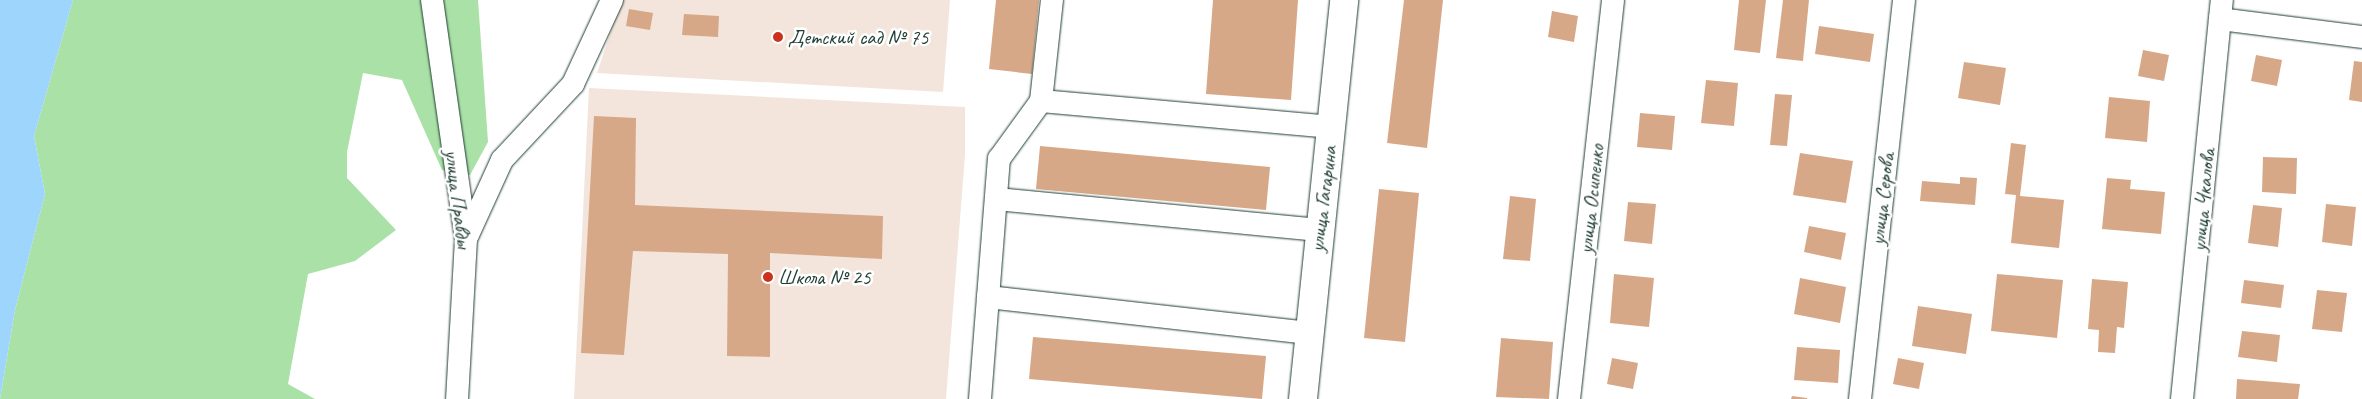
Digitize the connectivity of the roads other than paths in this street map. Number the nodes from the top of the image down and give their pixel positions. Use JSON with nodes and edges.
{"nodes":[{"id":1,"x":432,"y":0,"type":"edge"},
{"id":2,"x":612,"y":0,"type":"edge"},
{"id":3,"x":1052,"y":0,"type":"edge"},
{"id":4,"x":1344,"y":0,"type":"edge"},
{"id":5,"x":1614,"y":0,"type":"edge"},
{"id":6,"x":1904,"y":0,"type":"edge"},
{"id":7,"x":2221,"y":10,"type":"edge"},
{"id":8,"x":2362,"y":37,"type":"edge"},
{"id":9,"x":1041,"y":101,"type":"junction"},
{"id":10,"x":1332,"y":127,"type":"junction"},
{"id":11,"x":997,"y":199,"type":"junction"},
{"id":12,"x":1319,"y":230,"type":"junction"},
{"id":13,"x":466,"y":239,"type":"junction"},
{"id":14,"x":988,"y":297,"type":"junction"},
{"id":15,"x":1309,"y":333,"type":"junction"},
{"id":16,"x":457,"y":399,"type":"edge"},
{"id":17,"x":980,"y":399,"type":"edge"},
{"id":18,"x":1303,"y":399,"type":"edge"},
{"id":19,"x":1569,"y":399,"type":"edge"},
{"id":20,"x":1860,"y":399,"type":"edge"},
{"id":21,"x":2182,"y":399,"type":"edge"}],
"edges":[{"from":1,"to":13,"type":"street","name":"улица Правды"},
{"from":2,"to":13,"type":"street"},
{"from":3,"to":9,"type":"street"},
{"from":4,"to":10,"type":"main road","name":"улица Гагарина"},
{"from":5,"to":19,"type":"street","name":"улица Осипенко"},
{"from":6,"to":20,"type":"street","name":"улица Серова"},
{"from":7,"to":8,"type":"street"},
{"from":7,"to":21,"type":"street","name":"улица Чкалова"},
{"from":9,"to":10,"type":"street"},
{"from":9,"to":11,"type":"street"},
{"from":10,"to":12,"type":"main road","name":"улица Гагарина"},
{"from":11,"to":12,"type":"street"},
{"from":11,"to":14,"type":"street"},
{"from":12,"to":15,"type":"main road","name":"улица Гагарина"},
{"from":13,"to":16,"type":"street","name":"улица Правды"},
{"from":14,"to":15,"type":"street"},
{"from":14,"to":17,"type":"street"},
{"from":15,"to":18,"type":"main road","name":"улица Гагарина"}]}
